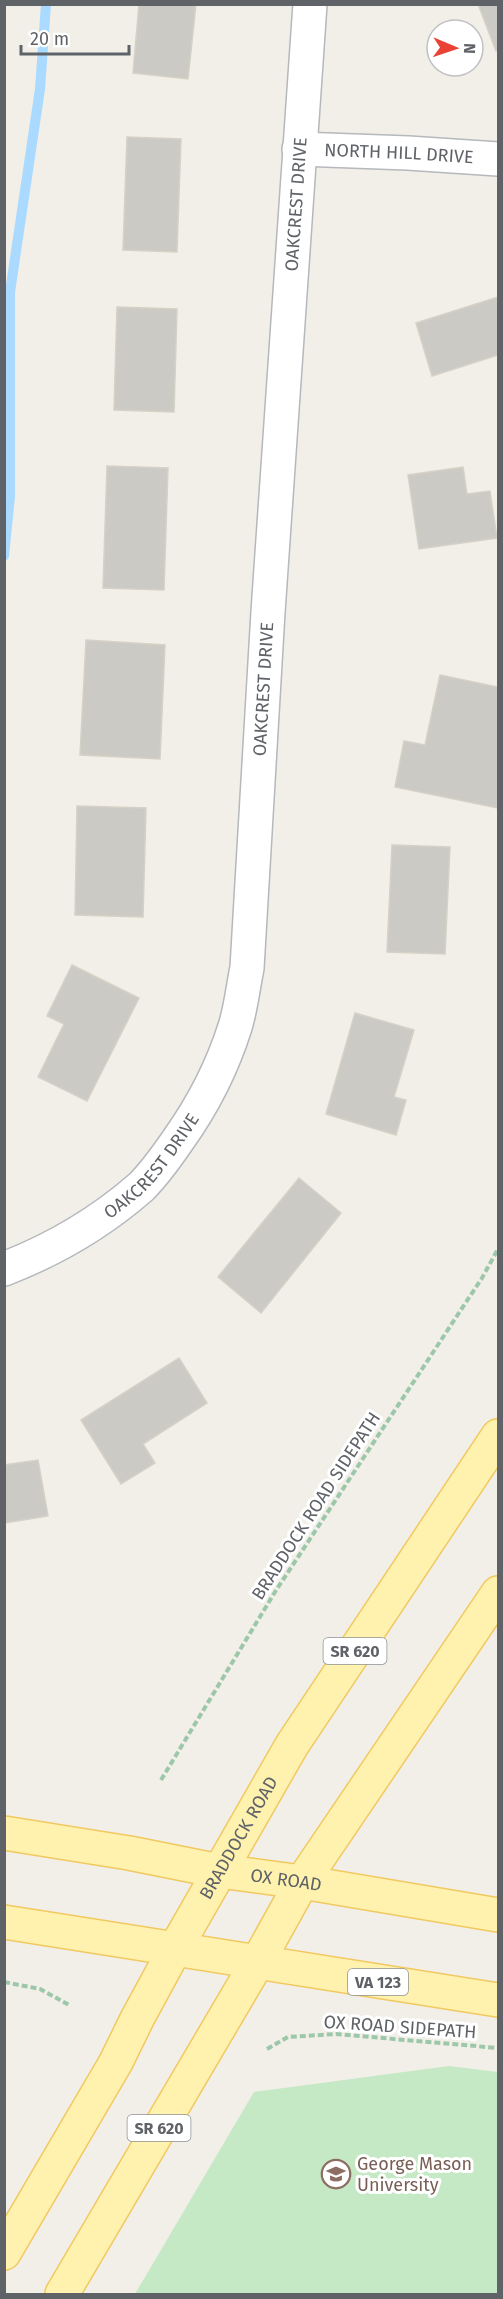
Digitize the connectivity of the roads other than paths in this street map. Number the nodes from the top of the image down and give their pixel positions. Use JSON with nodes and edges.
{"nodes":[{"id":1,"x":310,"y":4,"type":"edge"},
{"id":2,"x":299,"y":149,"type":"junction"},
{"id":3,"x":498,"y":159,"type":"edge"},
{"id":4,"x":4,"y":1269,"type":"edge"},
{"id":5,"x":498,"y":1436,"type":"edge"},
{"id":6,"x":498,"y":1593,"type":"edge"},
{"id":7,"x":4,"y":1833,"type":"edge"},
{"id":8,"x":219,"y":1871,"type":"junction"},
{"id":9,"x":302,"y":1882,"type":"junction"},
{"id":10,"x":498,"y":1915,"type":"edge"},
{"id":11,"x":4,"y":1922,"type":"edge"},
{"id":12,"x":175,"y":1949,"type":"junction"},
{"id":13,"x":257,"y":1963,"type":"junction"},
{"id":14,"x":498,"y":2000,"type":"edge"},
{"id":15,"x":4,"y":2253,"type":"edge"},
{"id":16,"x":62,"y":2295,"type":"edge"}],
"edges":[{"from":1,"to":2,"type":"street","name":"OAKCREST DRIVE"},
{"from":2,"to":3,"type":"street","name":"NORTH HILL DRIVE"},
{"from":2,"to":4,"type":"street","name":"OAKCREST DRIVE"},
{"from":5,"to":8,"type":"main road","name":"BRADDOCK ROAD","number":"SR 620"},
{"from":6,"to":9,"type":"main road","number":"SR 620"},
{"from":7,"to":8,"type":"main road","name":"OX ROAD"},
{"from":8,"to":9,"type":"main road","name":"OX ROAD"},
{"from":8,"to":12,"type":"main road","name":"BRADDOCK ROAD","number":"SR 620"},
{"from":9,"to":10,"type":"main road","name":"OX ROAD"},
{"from":9,"to":13,"type":"main road","number":"SR 620"},
{"from":11,"to":12,"type":"main road","number":"VA 123"},
{"from":12,"to":13,"type":"main road","number":"VA 123"},
{"from":12,"to":15,"type":"main road","name":"BRADDOCK ROAD","number":"SR 620"},
{"from":13,"to":14,"type":"main road","number":"VA 123"},
{"from":13,"to":16,"type":"main road","number":"SR 620"}]}
